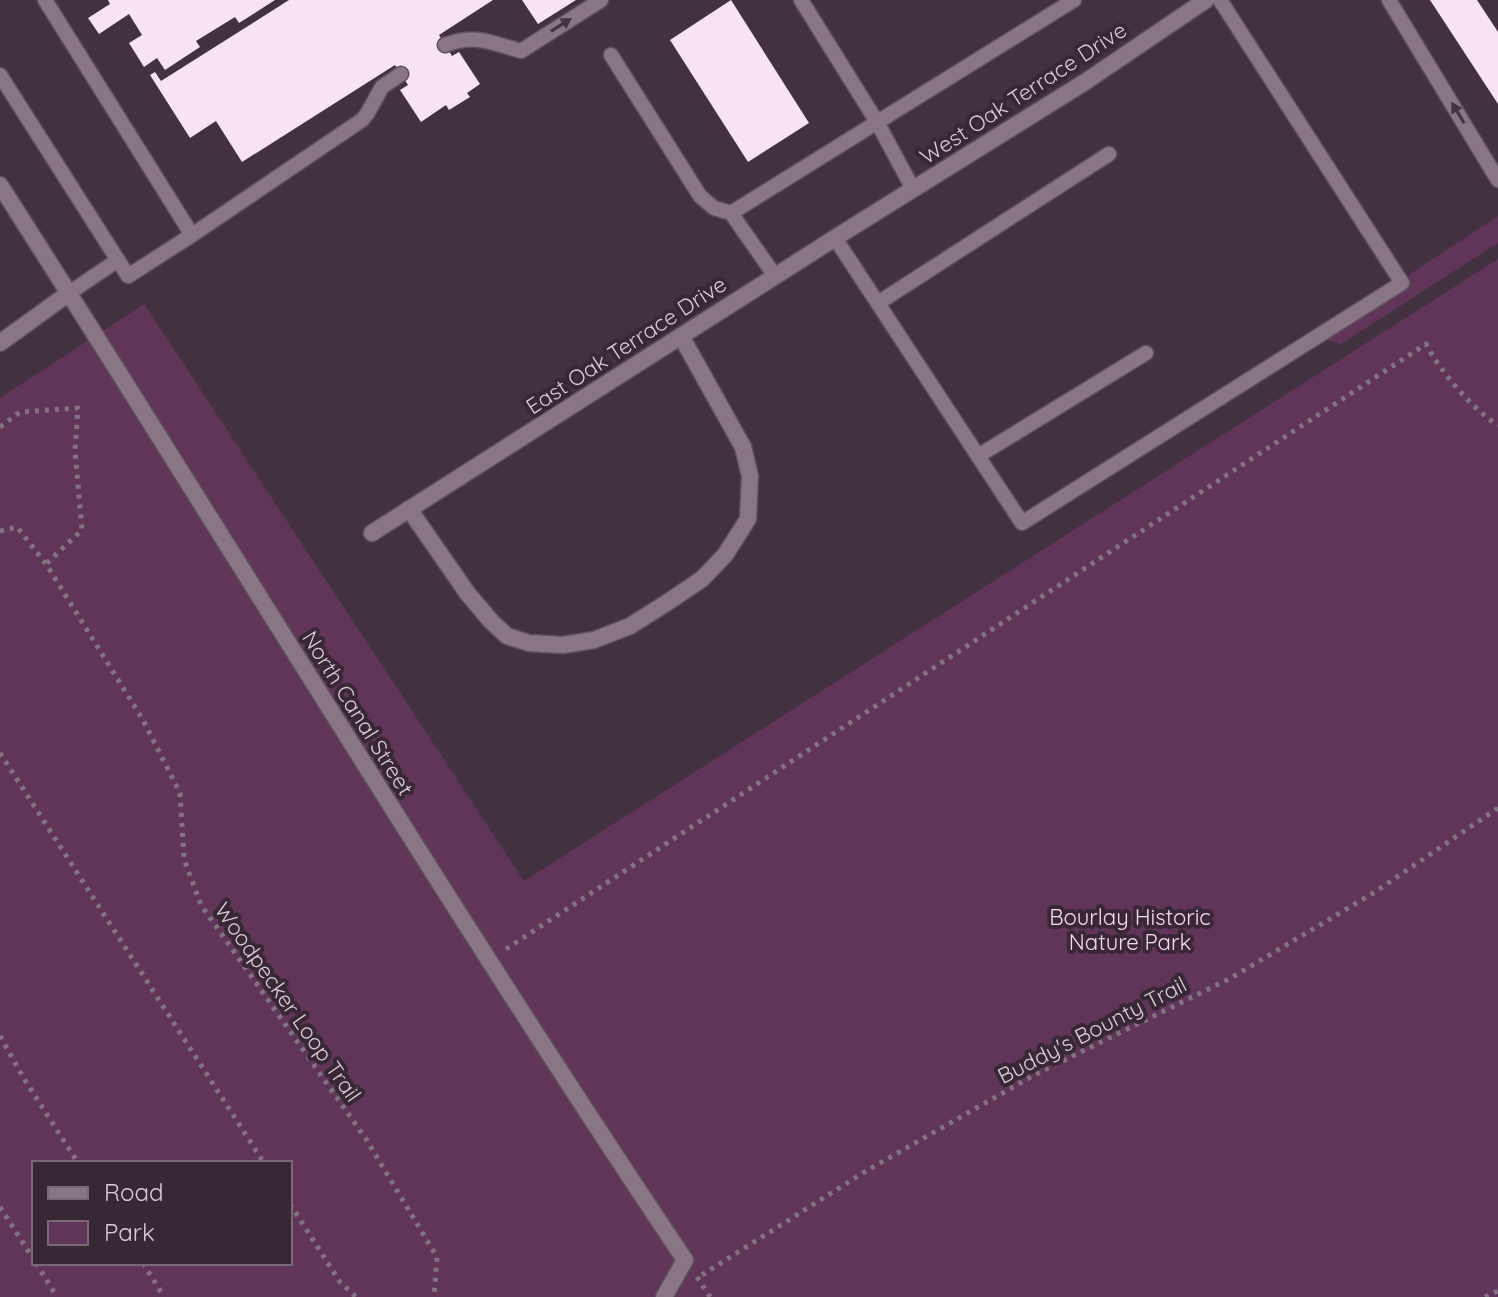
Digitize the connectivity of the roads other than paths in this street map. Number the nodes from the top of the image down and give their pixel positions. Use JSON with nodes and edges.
{"nodes":[{"id":1,"x":45,"y":0,"type":"edge"},
{"id":2,"x":601,"y":0,"type":"edge"},
{"id":3,"x":801,"y":0,"type":"edge"},
{"id":4,"x":1074,"y":0,"type":"edge"},
{"id":5,"x":1206,"y":0,"type":"edge"},
{"id":6,"x":1220,"y":0,"type":"edge"},
{"id":7,"x":1389,"y":0,"type":"edge"},
{"id":8,"x":445,"y":45,"type":"dead end"},
{"id":9,"x":611,"y":55,"type":"dead end"},
{"id":10,"x":401,"y":74,"type":"dead end"},
{"id":11,"x":0,"y":75,"type":"edge"},
{"id":12,"x":877,"y":122,"type":"junction"},
{"id":13,"x":1109,"y":154,"type":"dead end"},
{"id":14,"x":1498,"y":180,"type":"edge"},
{"id":15,"x":0,"y":185,"type":"edge"},
{"id":16,"x":909,"y":192,"type":"junction"},
{"id":17,"x":731,"y":213,"type":"junction"},
{"id":18,"x":192,"y":235,"type":"junction"},
{"id":19,"x":835,"y":238,"type":"junction"},
{"id":20,"x":118,"y":260,"type":"junction"},
{"id":21,"x":775,"y":276,"type":"junction"},
{"id":22,"x":69,"y":293,"type":"junction"},
{"id":23,"x":878,"y":303,"type":"junction"},
{"id":24,"x":681,"y":336,"type":"junction"},
{"id":25,"x":0,"y":343,"type":"edge"},
{"id":26,"x":1146,"y":353,"type":"dead end"},
{"id":27,"x":978,"y":456,"type":"junction"},
{"id":28,"x":409,"y":509,"type":"junction"},
{"id":29,"x":372,"y":533,"type":"dead end"},
{"id":30,"x":664,"y":1297,"type":"edge"}],
"edges":[{"from":1,"to":18,"type":"lane"},
{"from":8,"to":2,"type":"lane","one_way":true},
{"from":3,"to":12,"type":"lane"},
{"from":4,"to":12,"type":"lane"},
{"from":5,"to":16,"type":"street","name":"West Oak Terrace Drive"},
{"from":6,"to":27,"type":"lane"},
{"from":14,"to":7,"type":"lane","one_way":true},
{"from":9,"to":17,"type":"lane"},
{"from":10,"to":18,"type":"lane"},
{"from":11,"to":20,"type":"lane"},
{"from":12,"to":16,"type":"lane"},
{"from":12,"to":17,"type":"lane"},
{"from":13,"to":23,"type":"lane"},
{"from":15,"to":22,"type":"street","name":"North Canal Street"},
{"from":16,"to":19,"type":"street","name":"East Oak Terrace Drive"},
{"from":17,"to":21,"type":"lane"},
{"from":18,"to":20,"type":"lane"},
{"from":19,"to":21,"type":"street","name":"East Oak Terrace Drive"},
{"from":19,"to":23,"type":"lane"},
{"from":20,"to":22,"type":"lane"},
{"from":21,"to":24,"type":"street","name":"East Oak Terrace Drive"},
{"from":22,"to":25,"type":"street"},
{"from":22,"to":30,"type":"street","name":"North Canal Street"},
{"from":23,"to":27,"type":"lane"},
{"from":24,"to":28,"type":"street","name":"East Oak Terrace Drive"},
{"from":24,"to":28,"type":"street"},
{"from":26,"to":27,"type":"lane"},
{"from":28,"to":29,"type":"street","name":"East Oak Terrace Drive"}]}
